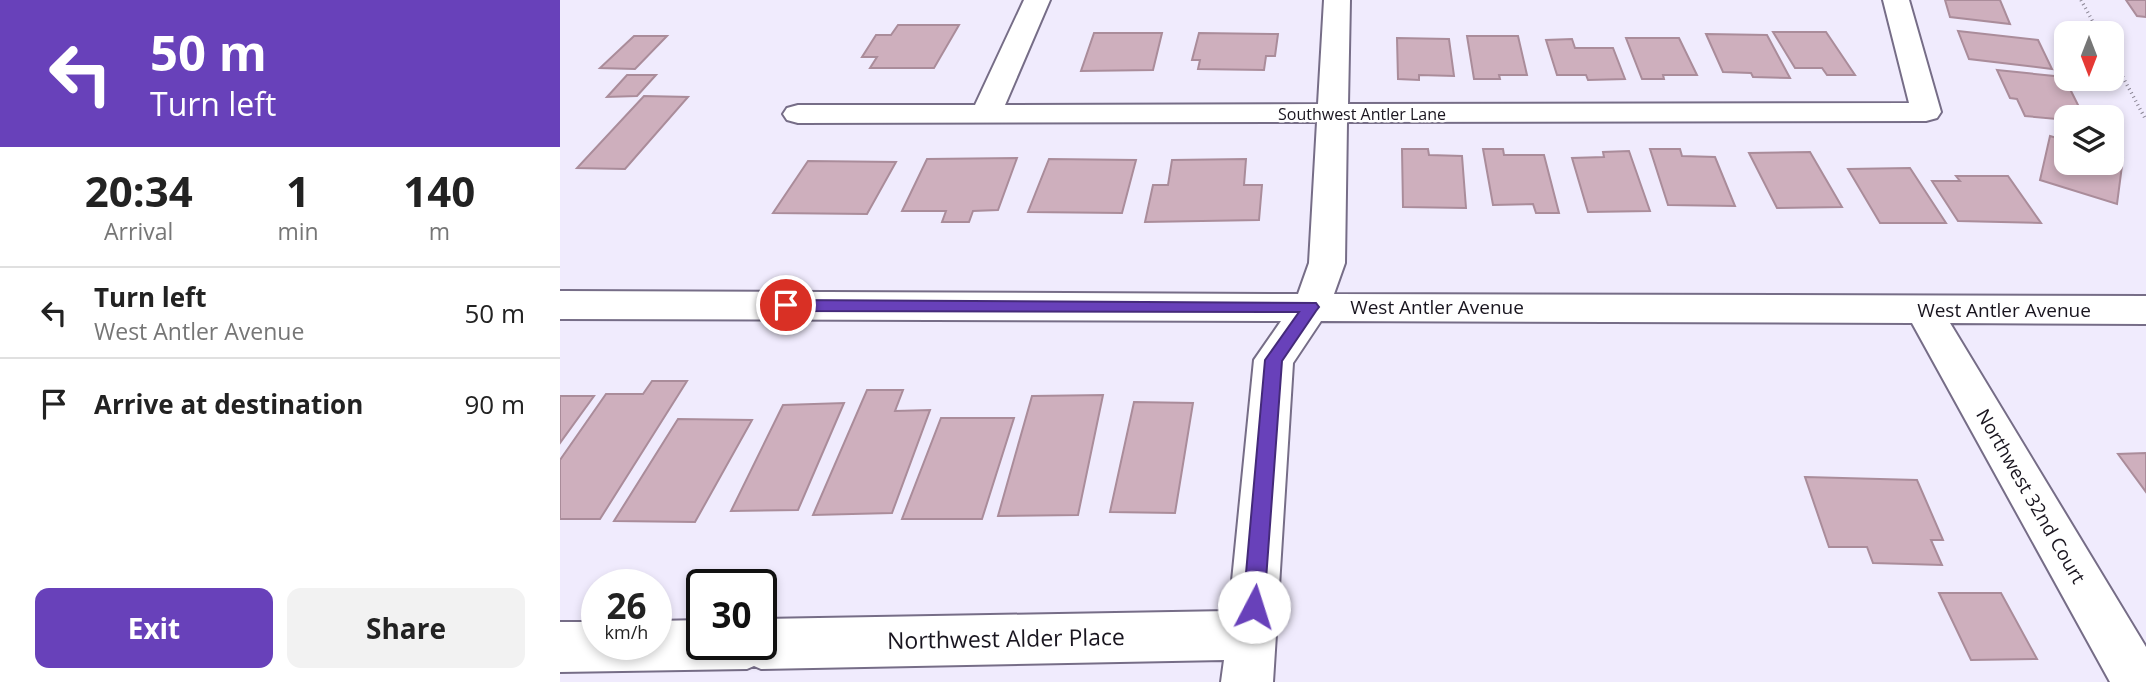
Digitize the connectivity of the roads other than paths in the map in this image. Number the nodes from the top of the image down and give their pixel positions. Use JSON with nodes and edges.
{"nodes":[{"id":1,"x":1037,"y":0,"type":"edge"},
{"id":2,"x":1337,"y":0,"type":"edge"},
{"id":3,"x":1896,"y":0,"type":"edge"},
{"id":4,"x":798,"y":114,"type":"dead end"},
{"id":5,"x":986,"y":114,"type":"junction"},
{"id":6,"x":1333,"y":114,"type":"junction"},
{"id":7,"x":560,"y":305,"type":"edge"},
{"id":8,"x":1311,"y":307,"type":"junction"},
{"id":9,"x":1923,"y":310,"type":"junction"},
{"id":10,"x":2146,"y":310,"type":"edge"},
{"id":11,"x":777,"y":644,"type":"edge"},
{"id":12,"x":686,"y":645,"type":"edge"},
{"id":13,"x":560,"y":647,"type":"edge"},
{"id":14,"x":1249,"y":658,"type":"edge"},
{"id":15,"x":2138,"y":682,"type":"edge"}],
"edges":[{"from":1,"to":5,"type":"street"},
{"from":2,"to":6,"type":"street"},
{"from":3,"to":6,"type":"street","name":"Southwest Antler Lane"},
{"from":4,"to":5,"type":"street","name":"Southwest Antler Lane"},
{"from":5,"to":6,"type":"street","name":"Southwest Antler Lane"},
{"from":6,"to":8,"type":"street"},
{"from":7,"to":8,"type":"street","name":"West Antler Avenue"},
{"from":8,"to":9,"type":"street","name":"West Antler Avenue"},
{"from":8,"to":14,"type":"street"},
{"from":9,"to":10,"type":"street","name":"West Antler Avenue"},
{"from":9,"to":15,"type":"street","name":"Northwest 32nd Court"},
{"from":11,"to":14,"type":"street","name":"Northwest Alder Place"},
{"from":12,"to":13,"type":"street"}]}
